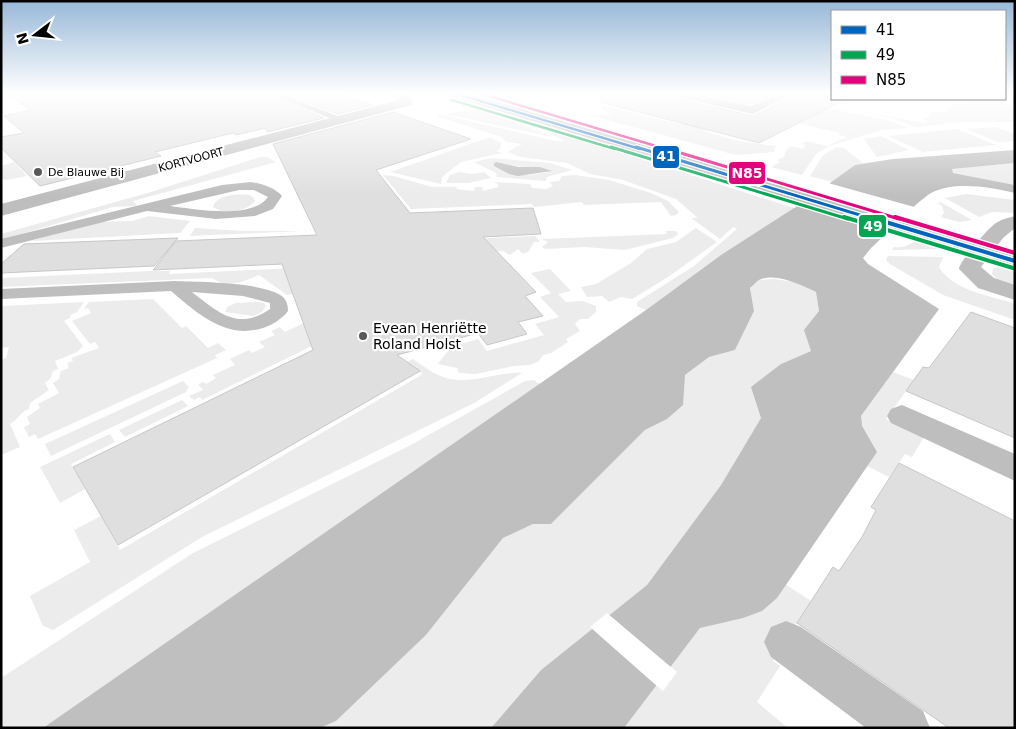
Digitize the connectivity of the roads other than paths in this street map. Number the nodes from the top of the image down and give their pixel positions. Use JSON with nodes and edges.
{"nodes":[{"id":1,"x":315,"y":127,"type":"edge"},
{"id":2,"x":567,"y":127,"type":"edge"},
{"id":3,"x":602,"y":127,"type":"edge"},
{"id":4,"x":145,"y":207,"type":"junction"},
{"id":5,"x":1,"y":210,"type":"edge"},
{"id":6,"x":1015,"y":222,"type":"edge"},
{"id":7,"x":930,"y":228,"type":"junction"},
{"id":8,"x":1015,"y":243,"type":"edge"},
{"id":9,"x":1,"y":244,"type":"edge"},
{"id":10,"x":988,"y":244,"type":"junction"},
{"id":11,"x":1015,"y":261,"type":"edge"},
{"id":12,"x":175,"y":286,"type":"junction"},
{"id":13,"x":1015,"y":293,"type":"edge"},
{"id":14,"x":1,"y":294,"type":"edge"},
{"id":15,"x":902,"y":416,"type":"dead end"},
{"id":16,"x":1015,"y":468,"type":"edge"},
{"id":17,"x":786,"y":642,"type":"dead end"},
{"id":18,"x":906,"y":728,"type":"edge"}],
"edges":[{"from":1,"to":5,"type":"street","name":"KORTVOORT"},
{"from":2,"to":7,"type":"street"},
{"from":3,"to":7,"type":"street"},
{"from":4,"to":4,"type":"lane"},
{"from":4,"to":9,"type":"lane"},
{"from":6,"to":10,"type":"street"},
{"from":7,"to":10,"type":"street"},
{"from":8,"to":10,"type":"street"},
{"from":10,"to":11,"type":"street"},
{"from":10,"to":13,"type":"street"},
{"from":12,"to":12,"type":"lane"},
{"from":12,"to":14,"type":"lane"},
{"from":15,"to":16,"type":"street"},
{"from":17,"to":18,"type":"street"}]}
